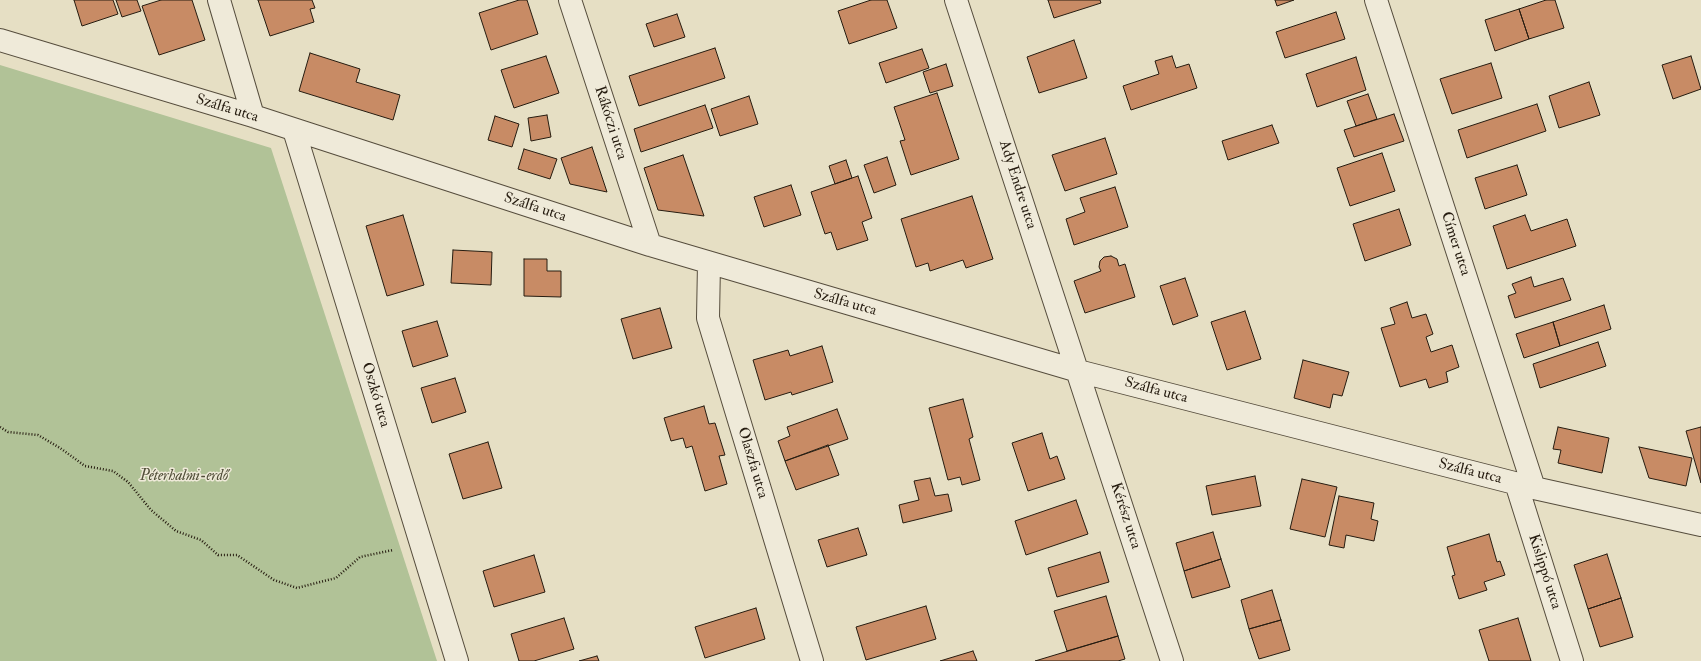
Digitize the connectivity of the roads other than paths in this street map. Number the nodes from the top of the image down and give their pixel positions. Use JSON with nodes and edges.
{"nodes":[{"id":1,"x":219,"y":0,"type":"edge"},
{"id":2,"x":570,"y":0,"type":"edge"},
{"id":3,"x":956,"y":0,"type":"edge"},
{"id":4,"x":1376,"y":0,"type":"edge"},
{"id":5,"x":0,"y":40,"type":"edge"},
{"id":6,"x":253,"y":116,"type":"junction"},
{"id":7,"x":294,"y":130,"type":"junction"},
{"id":8,"x":650,"y":246,"type":"junction"},
{"id":9,"x":709,"y":263,"type":"junction"},
{"id":10,"x":1078,"y":371,"type":"junction"},
{"id":11,"x":1525,"y":486,"type":"junction"},
{"id":12,"x":1701,"y":525,"type":"edge"},
{"id":13,"x":457,"y":661,"type":"edge"},
{"id":14,"x":812,"y":661,"type":"edge"},
{"id":15,"x":1172,"y":661,"type":"edge"},
{"id":16,"x":1572,"y":661,"type":"edge"}],
"edges":[{"from":1,"to":6,"type":"street"},
{"from":2,"to":8,"type":"street","name":"Rákóczi utca"},
{"from":3,"to":10,"type":"street","name":"Ady Endre utca"},
{"from":4,"to":11,"type":"street","name":"Címer utca"},
{"from":5,"to":6,"type":"street","name":"Szálfa utca"},
{"from":6,"to":7,"type":"street","name":"Szálfa utca"},
{"from":7,"to":8,"type":"street","name":"Szálfa utca"},
{"from":7,"to":13,"type":"street","name":"Oszkó utca"},
{"from":8,"to":9,"type":"street","name":"Szálfa utca"},
{"from":9,"to":10,"type":"street","name":"Szálfa utca"},
{"from":9,"to":14,"type":"street","name":"Olaszfa utca"},
{"from":10,"to":11,"type":"street","name":"Szálfa utca"},
{"from":10,"to":15,"type":"street","name":"Kérész utca"},
{"from":11,"to":12,"type":"street","name":"Szálfa utca"},
{"from":11,"to":16,"type":"street","name":"Kislippó utca"}]}
